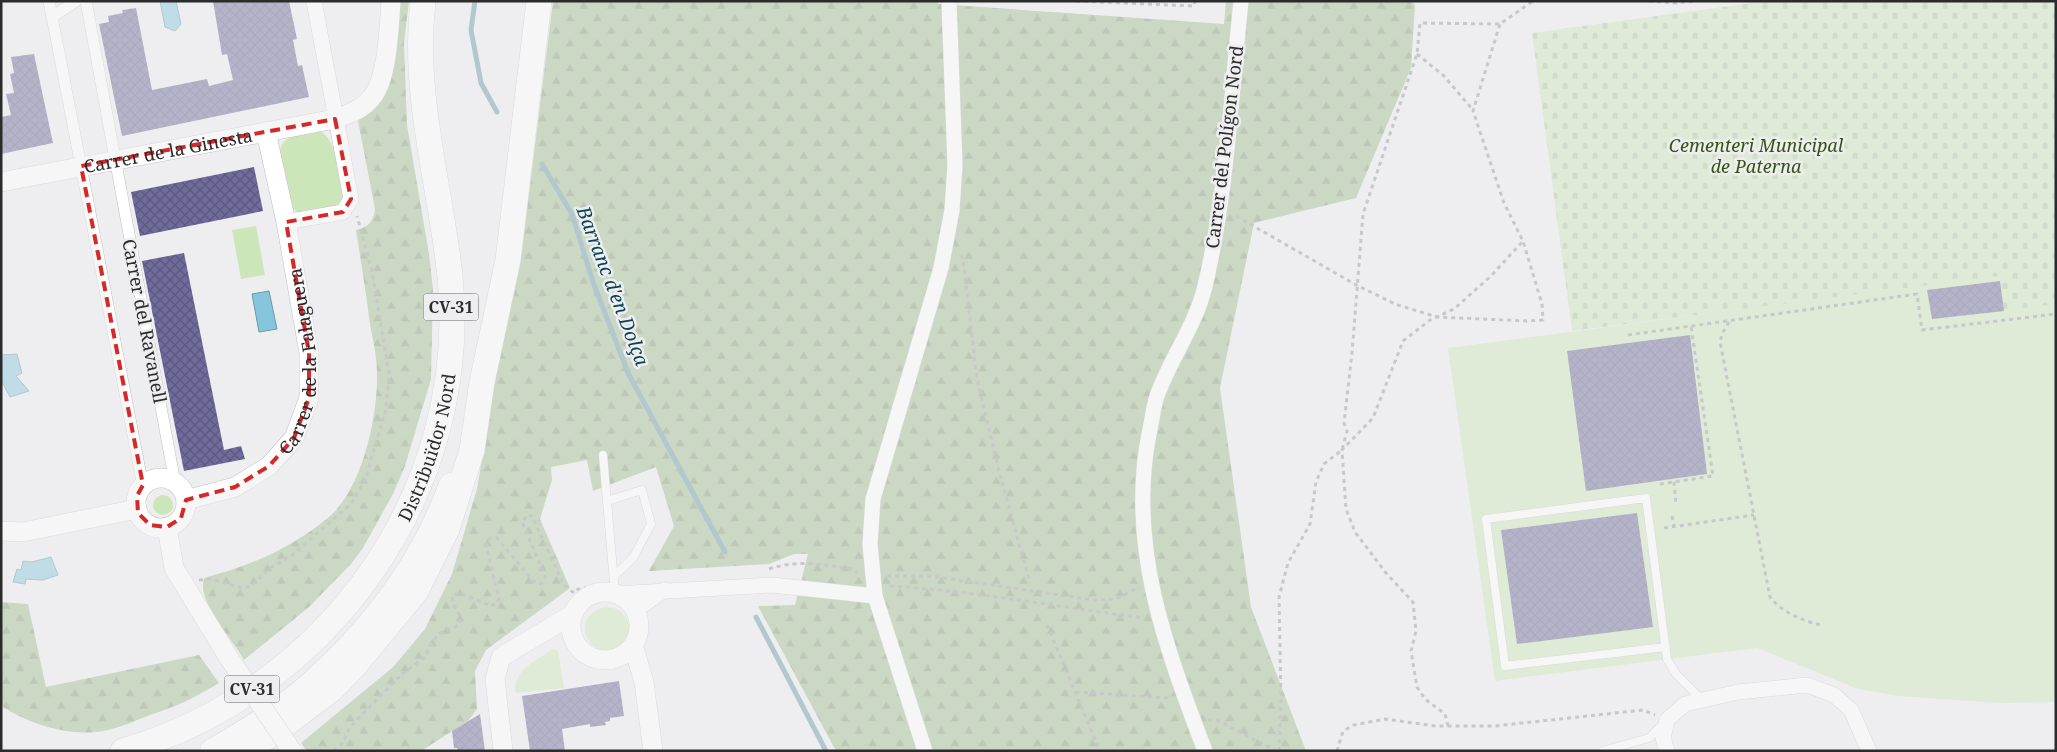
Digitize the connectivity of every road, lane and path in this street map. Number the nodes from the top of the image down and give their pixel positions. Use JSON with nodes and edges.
{"nodes":[{"id":1,"x":49,"y":1,"type":"edge"},
{"id":2,"x":76,"y":1,"type":"edge"},
{"id":3,"x":86,"y":1,"type":"edge"},
{"id":4,"x":314,"y":1,"type":"edge"},
{"id":5,"x":391,"y":1,"type":"edge"},
{"id":6,"x":423,"y":1,"type":"edge"},
{"id":7,"x":539,"y":1,"type":"edge"},
{"id":8,"x":949,"y":1,"type":"edge"},
{"id":9,"x":1076,"y":1,"type":"edge"},
{"id":10,"x":1195,"y":1,"type":"edge"},
{"id":11,"x":1241,"y":1,"type":"edge"},
{"id":12,"x":1533,"y":1,"type":"edge"},
{"id":13,"x":1649,"y":1,"type":"edge"},
{"id":14,"x":1696,"y":1,"type":"edge"},
{"id":15,"x":52,"y":17,"type":"junction"},
{"id":16,"x":1500,"y":24,"type":"junction"},
{"id":17,"x":1418,"y":54,"type":"junction"},
{"id":18,"x":1474,"y":111,"type":"junction"},
{"id":19,"x":335,"y":119,"type":"junction"},
{"id":20,"x":266,"y":132,"type":"junction"},
{"id":21,"x":114,"y":160,"type":"junction"},
{"id":22,"x":81,"y":166,"type":"junction"},
{"id":23,"x":1,"y":182,"type":"edge"},
{"id":24,"x":351,"y":199,"type":"junction"},
{"id":25,"x":1236,"y":216,"type":"dead end"},
{"id":26,"x":286,"y":222,"type":"junction"},
{"id":27,"x":947,"y":239,"type":"junction"},
{"id":28,"x":1523,"y":241,"type":"junction"},
{"id":29,"x":1358,"y":286,"type":"junction"},
{"id":30,"x":2056,"y":314,"type":"edge"},
{"id":31,"x":1437,"y":317,"type":"junction"},
{"id":32,"x":1730,"y":321,"type":"junction"},
{"id":33,"x":1691,"y":326,"type":"junction"},
{"id":34,"x":1628,"y":335,"type":"dead end"},
{"id":35,"x":482,"y":382,"type":"junction"},
{"id":36,"x":1342,"y":450,"type":"junction"},
{"id":37,"x":603,"y":454,"type":"dead end"},
{"id":38,"x":1674,"y":482,"type":"junction"},
{"id":39,"x":175,"y":483,"type":"junction"},
{"id":40,"x":1660,"y":484,"type":"dead end"},
{"id":41,"x":143,"y":486,"type":"junction"},
{"id":42,"x":186,"y":500,"type":"junction"},
{"id":43,"x":607,"y":501,"type":"junction"},
{"id":44,"x":1676,"y":505,"type":"dead end"},
{"id":45,"x":137,"y":509,"type":"junction"},
{"id":46,"x":1754,"y":515,"type":"junction"},
{"id":47,"x":1672,"y":516,"type":"dead end"},
{"id":48,"x":1674,"y":526,"type":"junction"},
{"id":49,"x":167,"y":528,"type":"junction"},
{"id":50,"x":1664,"y":528,"type":"dead end"},
{"id":51,"x":1,"y":531,"type":"edge"},
{"id":52,"x":1151,"y":577,"type":"junction"},
{"id":53,"x":1030,"y":583,"type":"dead end"},
{"id":54,"x":615,"y":585,"type":"junction"},
{"id":55,"x":874,"y":586,"type":"junction"},
{"id":56,"x":185,"y":588,"type":"junction"},
{"id":57,"x":664,"y":590,"type":"junction"},
{"id":58,"x":574,"y":593,"type":"dead end"},
{"id":59,"x":635,"y":612,"type":"junction"},
{"id":60,"x":573,"y":614,"type":"junction"},
{"id":61,"x":1158,"y":619,"type":"junction"},
{"id":62,"x":1821,"y":625,"type":"dead end"},
{"id":63,"x":1048,"y":626,"type":"dead end"},
{"id":64,"x":633,"y":645,"type":"junction"},
{"id":65,"x":1666,"y":647,"type":"junction"},
{"id":66,"x":1076,"y":692,"type":"junction"},
{"id":67,"x":1185,"y":698,"type":"junction"},
{"id":68,"x":1702,"y":700,"type":"junction"},
{"id":69,"x":1193,"y":720,"type":"junction"},
{"id":70,"x":1667,"y":720,"type":"junction"},
{"id":71,"x":1448,"y":726,"type":"junction"},
{"id":72,"x":122,"y":751,"type":"edge"},
{"id":73,"x":212,"y":751,"type":"edge"},
{"id":74,"x":245,"y":751,"type":"edge"},
{"id":75,"x":292,"y":751,"type":"edge"},
{"id":76,"x":334,"y":751,"type":"edge"},
{"id":77,"x":503,"y":751,"type":"edge"},
{"id":78,"x":653,"y":751,"type":"edge"},
{"id":79,"x":925,"y":751,"type":"edge"},
{"id":80,"x":1100,"y":751,"type":"edge"},
{"id":81,"x":1204,"y":751,"type":"edge"},
{"id":82,"x":1278,"y":751,"type":"edge"},
{"id":83,"x":1337,"y":751,"type":"edge"},
{"id":84,"x":1602,"y":751,"type":"edge"},
{"id":85,"x":1667,"y":751,"type":"edge"},
{"id":86,"x":1869,"y":751,"type":"edge"}],
"edges":[{"from":1,"to":15,"type":"street","name":"Carrer del Ravanell"},
{"from":2,"to":15,"type":"street"},
{"from":3,"to":21,"type":"street","name":"Carrer del Ravanell"},
{"from":4,"to":19,"type":"street"},
{"from":5,"to":19,"type":"street","name":"Carrer de la Ginesta"},
{"from":6,"to":72,"type":"highway","name":"Distribuïdor Nord","number":"CV-31"},
{"from":7,"to":35,"type":"highway","name":"Distribuïdor Nord","number":"CV-31"},
{"from":8,"to":27,"type":"street"},
{"from":9,"to":10,"type":"path"},
{"from":11,"to":52,"type":"street","name":"Carrer del Polígon Nord"},
{"from":12,"to":16,"type":"path"},
{"from":13,"to":14,"type":"path"},
{"from":15,"to":22,"type":"street","name":"Carrer del Ravanell"},
{"from":16,"to":17,"type":"path"},
{"from":16,"to":18,"type":"path"},
{"from":17,"to":18,"type":"path"},
{"from":17,"to":29,"type":"path"},
{"from":18,"to":28,"type":"path"},
{"from":19,"to":20,"type":"street","name":"Carrer de la Ginesta"},
{"from":19,"to":24,"type":"street"},
{"from":20,"to":21,"type":"street","name":"Carrer de la Ginesta"},
{"from":20,"to":26,"type":"street","name":"Carrer de la Falaguera"},
{"from":21,"to":22,"type":"street","name":"Carrer de la Ginesta"},
{"from":21,"to":39,"type":"street","name":"Carrer del Ravanell"},
{"from":22,"to":23,"type":"street","name":"Carrer de la Ginesta"},
{"from":22,"to":41,"type":"street","name":"Carrer del Ravanell"},
{"from":24,"to":26,"type":"street"},
{"from":24,"to":56,"type":"path"},
{"from":25,"to":29,"type":"path"},
{"from":26,"to":42,"type":"street","name":"Carrer de la Falaguera"},
{"from":27,"to":53,"type":"path"},
{"from":27,"to":55,"type":"street"},
{"from":28,"to":31,"type":"path"},
{"from":28,"to":31,"type":"path"},
{"from":29,"to":31,"type":"path"},
{"from":29,"to":36,"type":"path"},
{"from":30,"to":32,"type":"path"},
{"from":31,"to":36,"type":"path"},
{"from":32,"to":33,"type":"path"},
{"from":32,"to":46,"type":"path"},
{"from":33,"to":34,"type":"path"},
{"from":33,"to":38,"type":"path"},
{"from":35,"to":73,"type":"main road","name":"Distribuïdor Nord","number":"CV-31"},
{"from":35,"to":74,"type":"highway"},
{"from":36,"to":71,"type":"path"},
{"from":36,"to":82,"type":"path"},
{"from":37,"to":43,"type":"lane"},
{"from":38,"to":40,"type":"path"},
{"from":38,"to":44,"type":"path"},
{"from":39,"to":41,"type":"street"},
{"from":39,"to":42,"type":"street"},
{"from":41,"to":45,"type":"street"},
{"from":42,"to":49,"type":"street"},
{"from":43,"to":54,"type":"lane"},
{"from":43,"to":54,"type":"lane"},
{"from":45,"to":49,"type":"street"},
{"from":45,"to":51,"type":"street"},
{"from":46,"to":48,"type":"path"},
{"from":46,"to":62,"type":"path"},
{"from":47,"to":48,"type":"path"},
{"from":48,"to":50,"type":"path"},
{"from":49,"to":56,"type":"street"},
{"from":52,"to":55,"type":"path"},
{"from":52,"to":61,"type":"street","name":"Carrer del Polígon Nord"},
{"from":54,"to":57,"type":"street"},
{"from":54,"to":59,"type":"street"},
{"from":54,"to":60,"type":"street"},
{"from":55,"to":57,"type":"street"},
{"from":55,"to":61,"type":"path"},
{"from":55,"to":79,"type":"street"},
{"from":56,"to":75,"type":"street","bridge":true},
{"from":57,"to":59,"type":"street"},
{"from":58,"to":76,"type":"path"},
{"from":59,"to":64,"type":"street"},
{"from":60,"to":64,"type":"street"},
{"from":60,"to":77,"type":"street"},
{"from":61,"to":67,"type":"street","name":"Carrer del Polígon Nord"},
{"from":63,"to":66,"type":"path"},
{"from":64,"to":78,"type":"street"},
{"from":65,"to":65,"type":"lane"},
{"from":65,"to":68,"type":"lane"},
{"from":66,"to":67,"type":"path"},
{"from":66,"to":80,"type":"path"},
{"from":67,"to":69,"type":"street","name":"Carrer del Polígon Nord"},
{"from":68,"to":70,"type":"street"},
{"from":68,"to":86,"type":"street"},
{"from":69,"to":81,"type":"street","name":"Carrer del Polígon Nord"},
{"from":69,"to":82,"type":"path"},
{"from":70,"to":71,"type":"path"},
{"from":70,"to":84,"type":"lane"},
{"from":70,"to":85,"type":"street"},
{"from":71,"to":83,"type":"path"}]}
